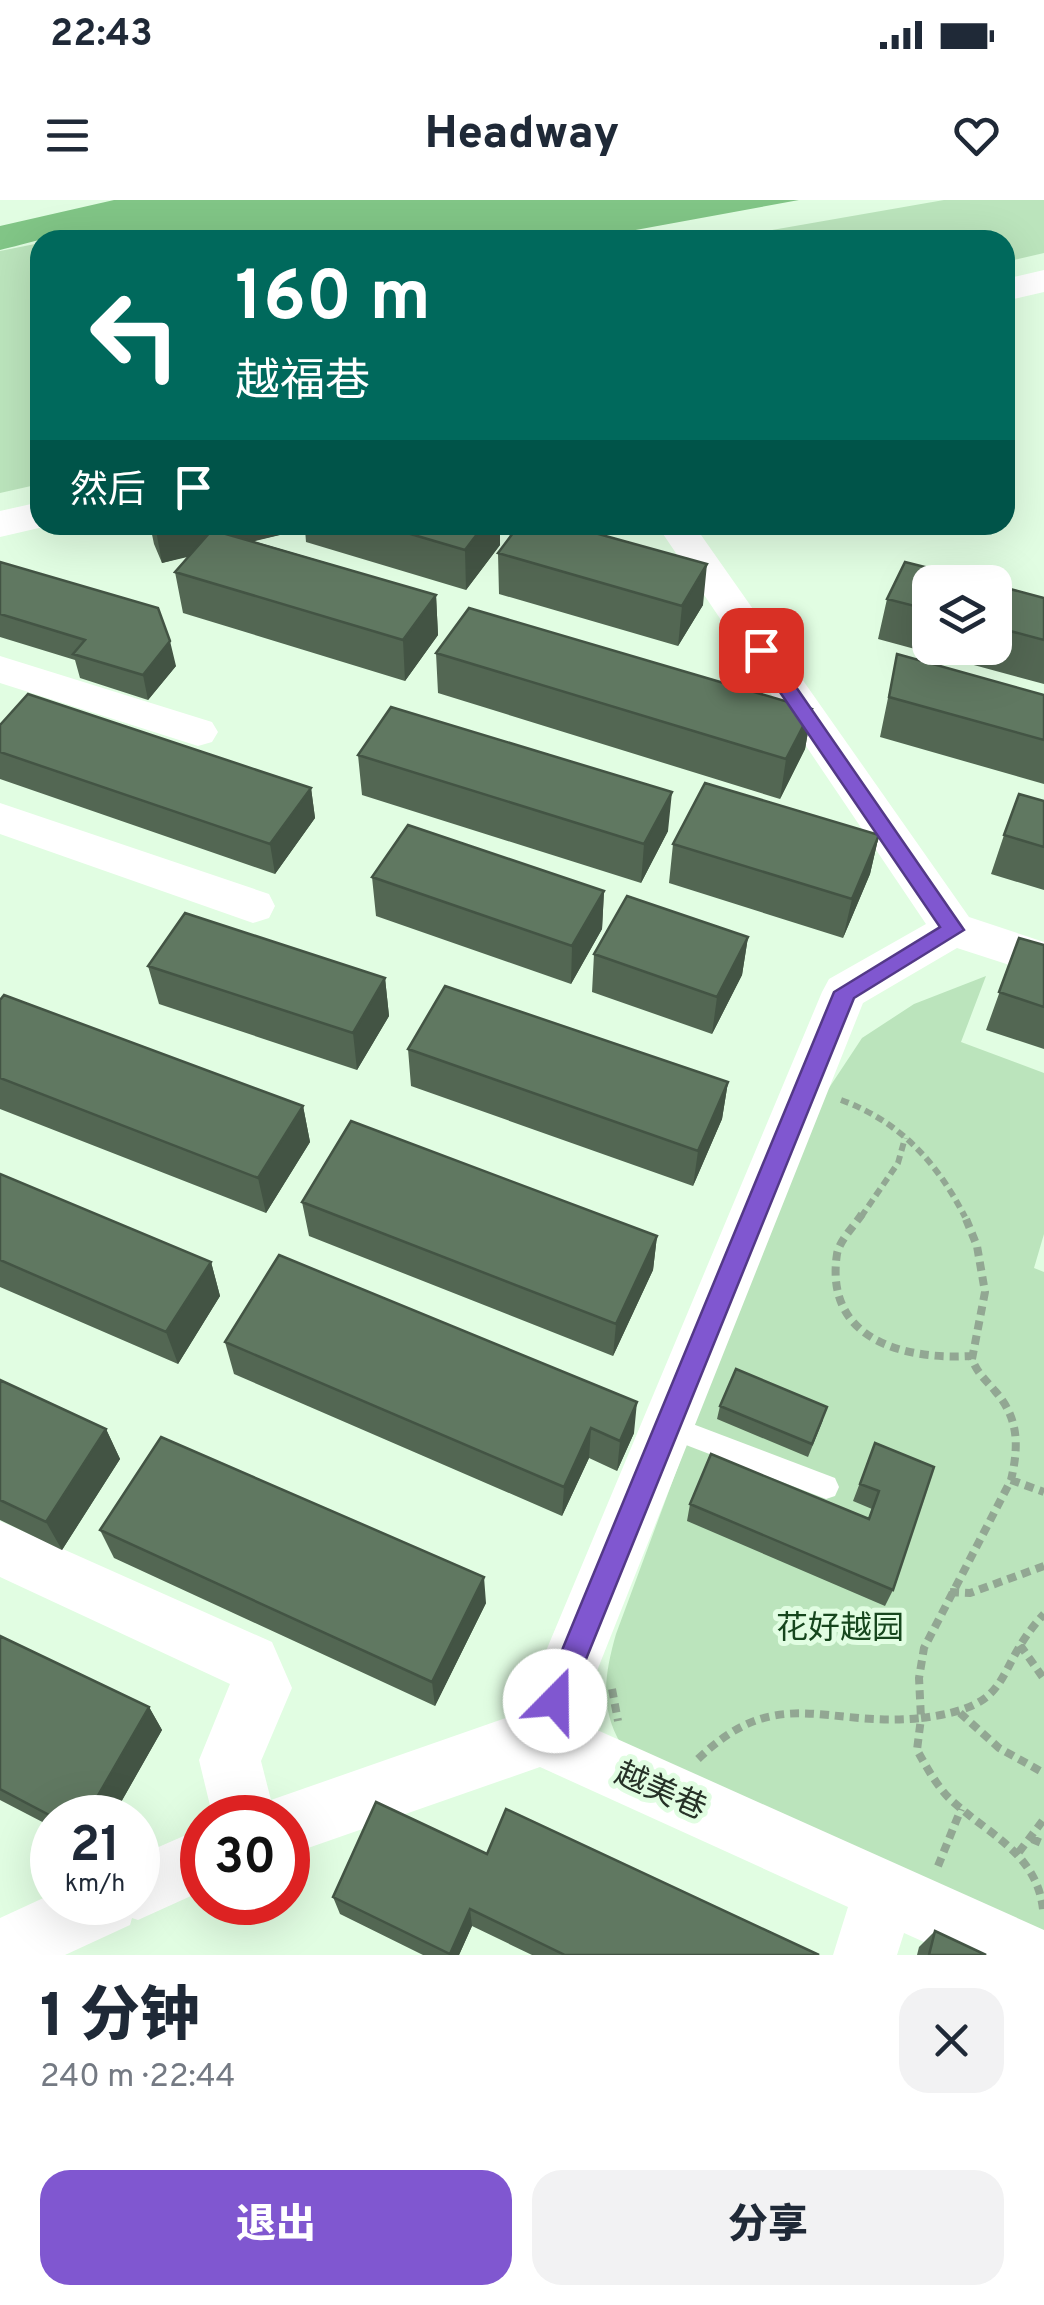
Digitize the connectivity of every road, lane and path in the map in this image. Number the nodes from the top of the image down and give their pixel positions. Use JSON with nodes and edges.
{"nodes":[{"id":1,"x":1044,"y":280,"type":"edge"},
{"id":2,"x":1015,"y":287,"type":"edge"},
{"id":3,"x":30,"y":517,"type":"edge"},
{"id":4,"x":0,"y":524,"type":"edge"},
{"id":5,"x":682,"y":535,"type":"edge"},
{"id":6,"x":0,"y":668,"type":"edge"},
{"id":7,"x":198,"y":732,"type":"dead end"},
{"id":8,"x":0,"y":818,"type":"edge"},
{"id":9,"x":253,"y":906,"type":"dead end"},
{"id":10,"x":954,"y":930,"type":"junction"},
{"id":11,"x":1044,"y":960,"type":"edge"},
{"id":12,"x":832,"y":1098,"type":"dead end"},
{"id":13,"x":905,"y":1136,"type":"junction"},
{"id":14,"x":970,"y":1356,"type":"junction"},
{"id":15,"x":668,"y":1427,"type":"junction"},
{"id":16,"x":1011,"y":1480,"type":"junction"},
{"id":17,"x":826,"y":1487,"type":"dead end"},
{"id":18,"x":1044,"y":1492,"type":"edge"},
{"id":19,"x":0,"y":1548,"type":"edge"},
{"id":20,"x":1044,"y":1566,"type":"edge"},
{"id":21,"x":950,"y":1592,"type":"junction"},
{"id":22,"x":1044,"y":1614,"type":"edge"},
{"id":23,"x":1020,"y":1646,"type":"junction"},
{"id":24,"x":1044,"y":1679,"type":"edge"},
{"id":25,"x":960,"y":1712,"type":"junction"},
{"id":26,"x":922,"y":1718,"type":"junction"},
{"id":27,"x":541,"y":1736,"type":"junction"},
{"id":28,"x":688,"y":1772,"type":"dead end"},
{"id":29,"x":1044,"y":1773,"type":"edge"},
{"id":30,"x":238,"y":1795,"type":"edge"},
{"id":31,"x":961,"y":1809,"type":"junction"},
{"id":32,"x":310,"y":1816,"type":"edge"},
{"id":33,"x":1044,"y":1820,"type":"edge"},
{"id":34,"x":1032,"y":1839,"type":"junction"},
{"id":35,"x":1044,"y":1844,"type":"edge"},
{"id":36,"x":1019,"y":1852,"type":"junction"},
{"id":37,"x":908,"y":1887,"type":"junction"},
{"id":38,"x":58,"y":1925,"type":"edge"},
{"id":39,"x":1034,"y":1934,"type":"edge"},
{"id":40,"x":0,"y":1952,"type":"edge"},
{"id":41,"x":865,"y":1955,"type":"edge"}],
"edges":[{"from":1,"to":2,"type":"street"},
{"from":3,"to":4,"type":"street"},
{"from":5,"to":10,"type":"street"},
{"from":6,"to":7,"type":"street"},
{"from":8,"to":9,"type":"street"},
{"from":10,"to":11,"type":"street"},
{"from":10,"to":15,"type":"street"},
{"from":12,"to":13,"type":"path"},
{"from":13,"to":14,"type":"path"},
{"from":13,"to":14,"type":"path"},
{"from":14,"to":16,"type":"path"},
{"from":15,"to":17,"type":"lane"},
{"from":15,"to":27,"type":"street"},
{"from":16,"to":18,"type":"path"},
{"from":16,"to":21,"type":"path"},
{"from":19,"to":30,"type":"street"},
{"from":20,"to":21,"type":"path"},
{"from":21,"to":26,"type":"path"},
{"from":22,"to":23,"type":"path"},
{"from":23,"to":24,"type":"path"},
{"from":23,"to":25,"type":"path"},
{"from":25,"to":26,"type":"path"},
{"from":25,"to":29,"type":"path"},
{"from":26,"to":28,"type":"path"},
{"from":26,"to":31,"type":"path"},
{"from":27,"to":32,"type":"street"},
{"from":27,"to":37,"type":"street","name":"越美巷"},
{"from":31,"to":36,"type":"path"},
{"from":31,"to":37,"type":"path"},
{"from":33,"to":34,"type":"path"},
{"from":34,"to":35,"type":"path"},
{"from":34,"to":36,"type":"path"},
{"from":36,"to":39,"type":"path"},
{"from":37,"to":39,"type":"street","name":"越美巷"},
{"from":37,"to":41,"type":"street"},
{"from":38,"to":40,"type":"street"}]}
